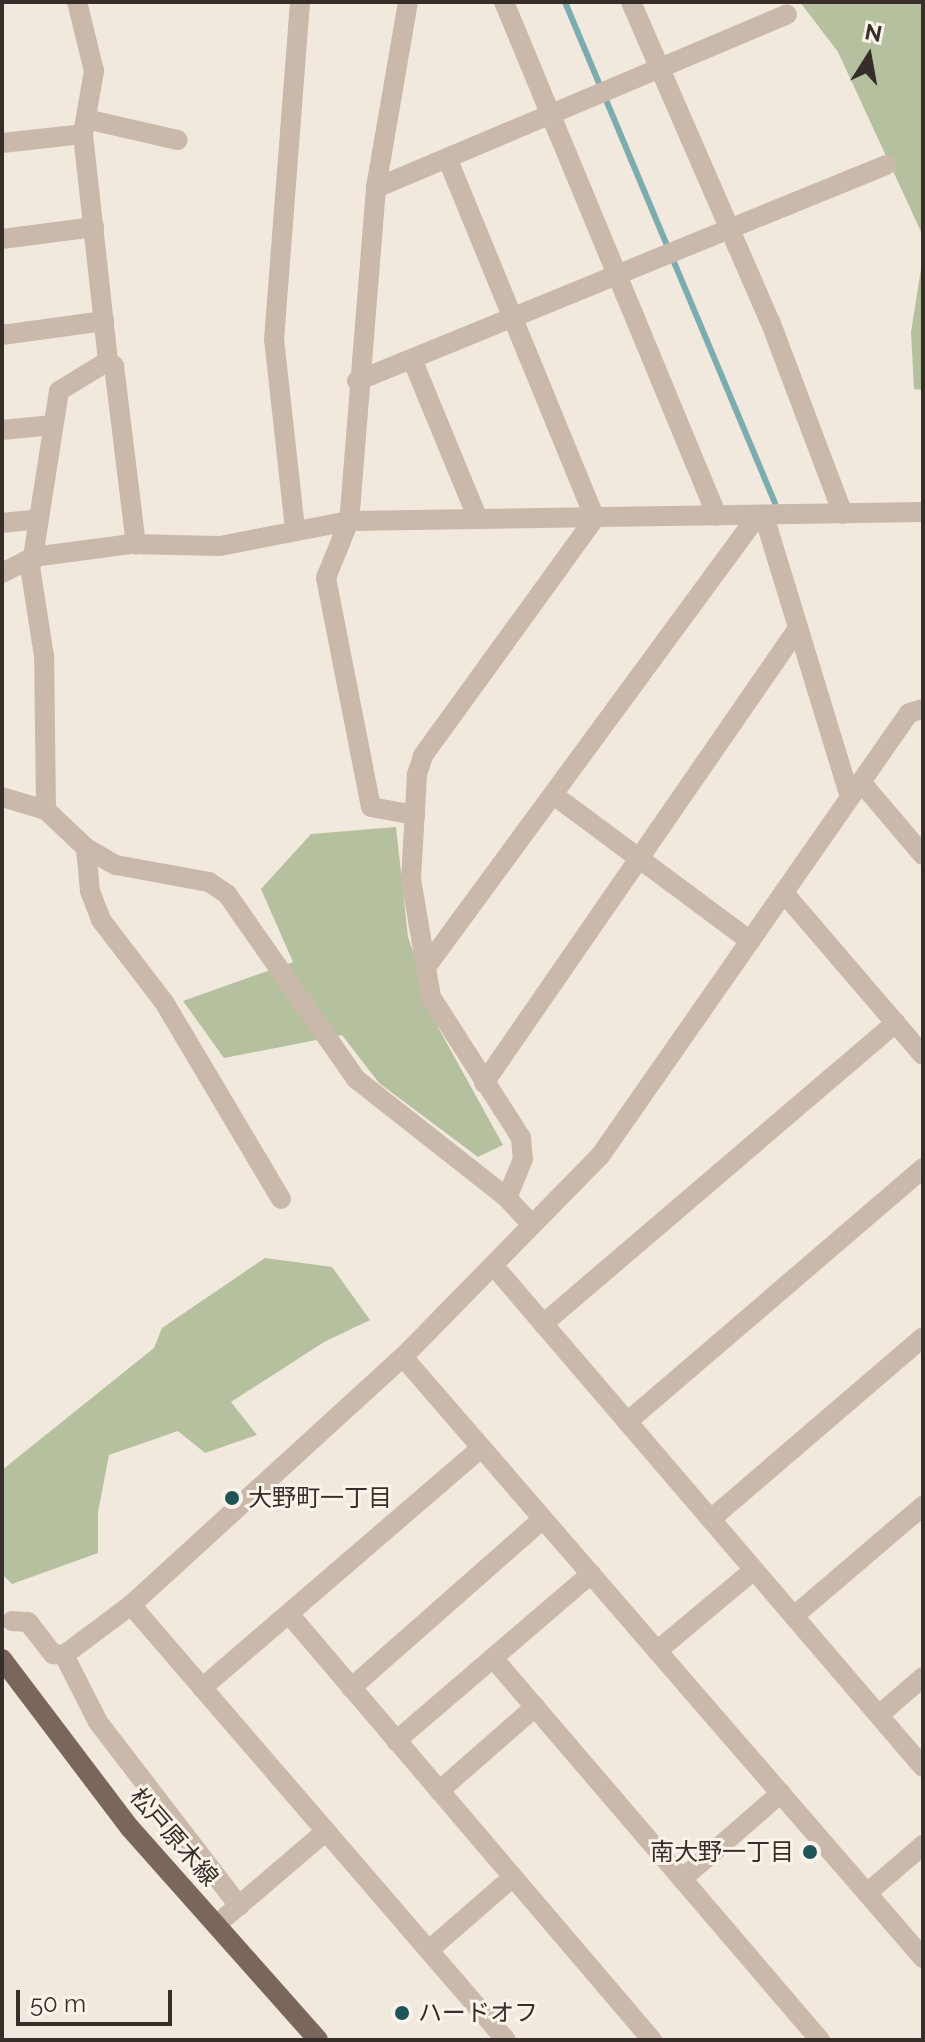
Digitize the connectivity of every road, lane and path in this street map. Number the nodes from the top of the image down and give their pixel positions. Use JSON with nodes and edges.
{"nodes":[{"id":1,"x":77,"y":2,"type":"edge"},
{"id":2,"x":300,"y":2,"type":"edge"},
{"id":3,"x":408,"y":2,"type":"edge"},
{"id":4,"x":504,"y":2,"type":"edge"},
{"id":5,"x":631,"y":2,"type":"edge"},
{"id":6,"x":787,"y":14,"type":"dead end"},
{"id":7,"x":658,"y":71,"type":"junction"},
{"id":8,"x":550,"y":116,"type":"junction"},
{"id":9,"x":85,"y":126,"type":"junction"},
{"id":10,"x":178,"y":140,"type":"dead end"},
{"id":11,"x":2,"y":143,"type":"edge"},
{"id":12,"x":448,"y":160,"type":"junction"},
{"id":13,"x":886,"y":165,"type":"dead end"},
{"id":14,"x":376,"y":188,"type":"junction"},
{"id":15,"x":94,"y":227,"type":"junction"},
{"id":16,"x":729,"y":230,"type":"junction"},
{"id":17,"x":2,"y":239,"type":"edge"},
{"id":18,"x":617,"y":275,"type":"junction"},
{"id":19,"x":513,"y":318,"type":"junction"},
{"id":20,"x":104,"y":321,"type":"junction"},
{"id":21,"x":2,"y":335,"type":"edge"},
{"id":22,"x":412,"y":359,"type":"junction"},
{"id":23,"x":108,"y":361,"type":"junction"},
{"id":24,"x":357,"y":381,"type":"junction"},
{"id":25,"x":53,"y":425,"type":"junction"},
{"id":26,"x":2,"y":430,"type":"edge"},
{"id":27,"x":923,"y":512,"type":"edge"},
{"id":28,"x":843,"y":514,"type":"junction"},
{"id":29,"x":717,"y":516,"type":"junction"},
{"id":30,"x":761,"y":516,"type":"junction"},
{"id":31,"x":595,"y":518,"type":"junction"},
{"id":32,"x":39,"y":519,"type":"junction"},
{"id":33,"x":478,"y":519,"type":"junction"},
{"id":34,"x":349,"y":521,"type":"junction"},
{"id":35,"x":2,"y":523,"type":"edge"},
{"id":36,"x":295,"y":529,"type":"junction"},
{"id":37,"x":136,"y":545,"type":"junction"},
{"id":38,"x":33,"y":557,"type":"junction"},
{"id":39,"x":2,"y":573,"type":"edge"},
{"id":40,"x":796,"y":631,"type":"junction"},
{"id":41,"x":923,"y":709,"type":"edge"},
{"id":42,"x":855,"y":790,"type":"junction"},
{"id":43,"x":555,"y":796,"type":"junction"},
{"id":44,"x":2,"y":797,"type":"edge"},
{"id":45,"x":46,"y":810,"type":"junction"},
{"id":46,"x":415,"y":815,"type":"junction"},
{"id":47,"x":86,"y":848,"type":"junction"},
{"id":48,"x":923,"y":855,"type":"edge"},
{"id":49,"x":639,"y":858,"type":"junction"},
{"id":50,"x":784,"y":893,"type":"junction"},
{"id":51,"x":750,"y":941,"type":"junction"},
{"id":52,"x":429,"y":963,"type":"junction"},
{"id":53,"x":896,"y":1023,"type":"junction"},
{"id":54,"x":923,"y":1055,"type":"edge"},
{"id":55,"x":484,"y":1083,"type":"junction"},
{"id":56,"x":923,"y":1168,"type":"edge"},
{"id":57,"x":507,"y":1198,"type":"junction"},
{"id":58,"x":281,"y":1199,"type":"dead end"},
{"id":59,"x":531,"y":1224,"type":"junction"},
{"id":60,"x":493,"y":1265,"type":"junction"},
{"id":61,"x":543,"y":1324,"type":"junction"},
{"id":62,"x":923,"y":1337,"type":"edge"},
{"id":63,"x":403,"y":1357,"type":"junction"},
{"id":64,"x":627,"y":1422,"type":"junction"},
{"id":65,"x":481,"y":1448,"type":"junction"},
{"id":66,"x":923,"y":1506,"type":"edge"},
{"id":67,"x":543,"y":1519,"type":"junction"},
{"id":68,"x":711,"y":1519,"type":"junction"},
{"id":69,"x":754,"y":1570,"type":"junction"},
{"id":70,"x":591,"y":1574,"type":"junction"},
{"id":71,"x":131,"y":1605,"type":"junction"},
{"id":72,"x":289,"y":1614,"type":"junction"},
{"id":73,"x":794,"y":1616,"type":"junction"},
{"id":74,"x":12,"y":1621,"type":"dead end"},
{"id":75,"x":657,"y":1651,"type":"junction"},
{"id":76,"x":64,"y":1655,"type":"junction"},
{"id":77,"x":493,"y":1658,"type":"junction"},
{"id":78,"x":2,"y":1659,"type":"edge"},
{"id":79,"x":923,"y":1677,"type":"edge"},
{"id":80,"x":202,"y":1688,"type":"junction"},
{"id":81,"x":351,"y":1688,"type":"junction"},
{"id":82,"x":535,"y":1707,"type":"junction"},
{"id":83,"x":879,"y":1715,"type":"junction"},
{"id":84,"x":396,"y":1741,"type":"junction"},
{"id":85,"x":923,"y":1767,"type":"edge"},
{"id":86,"x":439,"y":1791,"type":"junction"},
{"id":87,"x":781,"y":1793,"type":"junction"},
{"id":88,"x":325,"y":1832,"type":"junction"},
{"id":89,"x":923,"y":1845,"type":"edge"},
{"id":90,"x":513,"y":1877,"type":"junction"},
{"id":91,"x":682,"y":1879,"type":"junction"},
{"id":92,"x":867,"y":1893,"type":"junction"},
{"id":93,"x":239,"y":1906,"type":"junction"},
{"id":94,"x":216,"y":1925,"type":"junction"},
{"id":95,"x":429,"y":1950,"type":"junction"},
{"id":96,"x":923,"y":1958,"type":"edge"},
{"id":97,"x":318,"y":2040,"type":"edge"},
{"id":98,"x":506,"y":2040,"type":"edge"},
{"id":99,"x":652,"y":2040,"type":"edge"},
{"id":100,"x":820,"y":2040,"type":"edge"}],
"edges":[{"from":1,"to":9,"type":"street"},
{"from":2,"to":36,"type":"street"},
{"from":3,"to":14,"type":"street"},
{"from":4,"to":8,"type":"street"},
{"from":5,"to":7,"type":"street"},
{"from":6,"to":7,"type":"street"},
{"from":7,"to":8,"type":"street"},
{"from":7,"to":16,"type":"street"},
{"from":8,"to":12,"type":"street"},
{"from":8,"to":18,"type":"street"},
{"from":9,"to":10,"type":"street"},
{"from":9,"to":11,"type":"street"},
{"from":9,"to":15,"type":"street"},
{"from":12,"to":14,"type":"street"},
{"from":12,"to":19,"type":"street"},
{"from":13,"to":16,"type":"street"},
{"from":14,"to":24,"type":"street"},
{"from":15,"to":17,"type":"street"},
{"from":15,"to":20,"type":"street"},
{"from":16,"to":18,"type":"street"},
{"from":16,"to":28,"type":"street"},
{"from":18,"to":19,"type":"street"},
{"from":18,"to":29,"type":"street"},
{"from":19,"to":22,"type":"street"},
{"from":19,"to":31,"type":"street"},
{"from":20,"to":21,"type":"street"},
{"from":20,"to":23,"type":"street"},
{"from":22,"to":24,"type":"street"},
{"from":22,"to":33,"type":"street"},
{"from":23,"to":25,"type":"street"},
{"from":23,"to":37,"type":"street"},
{"from":24,"to":34,"type":"street"},
{"from":25,"to":26,"type":"street"},
{"from":25,"to":32,"type":"street"},
{"from":27,"to":28,"type":"street"},
{"from":28,"to":30,"type":"street"},
{"from":29,"to":30,"type":"street"},
{"from":29,"to":31,"type":"street"},
{"from":30,"to":40,"type":"street"},
{"from":30,"to":43,"type":"street"},
{"from":31,"to":33,"type":"street"},
{"from":31,"to":46,"type":"street"},
{"from":32,"to":35,"type":"street"},
{"from":32,"to":38,"type":"street"},
{"from":33,"to":34,"type":"street"},
{"from":34,"to":36,"type":"street"},
{"from":34,"to":46,"type":"street"},
{"from":36,"to":37,"type":"street"},
{"from":37,"to":38,"type":"street"},
{"from":38,"to":39,"type":"street"},
{"from":38,"to":45,"type":"street"},
{"from":40,"to":42,"type":"street"},
{"from":40,"to":49,"type":"street"},
{"from":41,"to":42,"type":"street"},
{"from":42,"to":48,"type":"street"},
{"from":42,"to":50,"type":"street"},
{"from":43,"to":49,"type":"street"},
{"from":43,"to":52,"type":"street"},
{"from":44,"to":45,"type":"street"},
{"from":45,"to":47,"type":"street"},
{"from":46,"to":52,"type":"street"},
{"from":47,"to":57,"type":"street"},
{"from":47,"to":58,"type":"street"},
{"from":49,"to":51,"type":"street"},
{"from":49,"to":55,"type":"street"},
{"from":50,"to":51,"type":"street"},
{"from":50,"to":53,"type":"street"},
{"from":51,"to":59,"type":"street"},
{"from":52,"to":55,"type":"street"},
{"from":53,"to":54,"type":"street"},
{"from":53,"to":61,"type":"street"},
{"from":55,"to":57,"type":"street"},
{"from":56,"to":64,"type":"street"},
{"from":57,"to":59,"type":"street"},
{"from":59,"to":60,"type":"street"},
{"from":60,"to":61,"type":"street"},
{"from":60,"to":63,"type":"street"},
{"from":61,"to":64,"type":"street"},
{"from":62,"to":68,"type":"street"},
{"from":63,"to":65,"type":"street"},
{"from":63,"to":71,"type":"street"},
{"from":64,"to":68,"type":"street"},
{"from":65,"to":67,"type":"street"},
{"from":65,"to":72,"type":"street"},
{"from":66,"to":73,"type":"street"},
{"from":67,"to":70,"type":"street"},
{"from":67,"to":81,"type":"street"},
{"from":68,"to":69,"type":"street"},
{"from":69,"to":73,"type":"street"},
{"from":69,"to":75,"type":"street"},
{"from":70,"to":75,"type":"street"},
{"from":70,"to":77,"type":"street"},
{"from":71,"to":76,"type":"street"},
{"from":71,"to":80,"type":"street"},
{"from":72,"to":80,"type":"street"},
{"from":72,"to":81,"type":"street"},
{"from":73,"to":83,"type":"street"},
{"from":74,"to":76,"type":"street"},
{"from":75,"to":87,"type":"street"},
{"from":76,"to":93,"type":"street"},
{"from":77,"to":82,"type":"street"},
{"from":77,"to":84,"type":"street"},
{"from":78,"to":94,"type":"main road","name":"松戸原木線"},
{"from":79,"to":83,"type":"street"},
{"from":80,"to":88,"type":"street"},
{"from":81,"to":84,"type":"street"},
{"from":82,"to":86,"type":"street"},
{"from":82,"to":91,"type":"street"},
{"from":83,"to":85,"type":"street"},
{"from":84,"to":86,"type":"street"},
{"from":86,"to":90,"type":"street"},
{"from":87,"to":91,"type":"street"},
{"from":87,"to":92,"type":"street"},
{"from":88,"to":93,"type":"street"},
{"from":88,"to":95,"type":"street"},
{"from":89,"to":92,"type":"street"},
{"from":90,"to":95,"type":"street"},
{"from":90,"to":99,"type":"street"},
{"from":91,"to":100,"type":"street"},
{"from":92,"to":96,"type":"street"},
{"from":93,"to":94,"type":"street"},
{"from":94,"to":97,"type":"main road","name":"松戸原木線"},
{"from":95,"to":98,"type":"street"}]}
